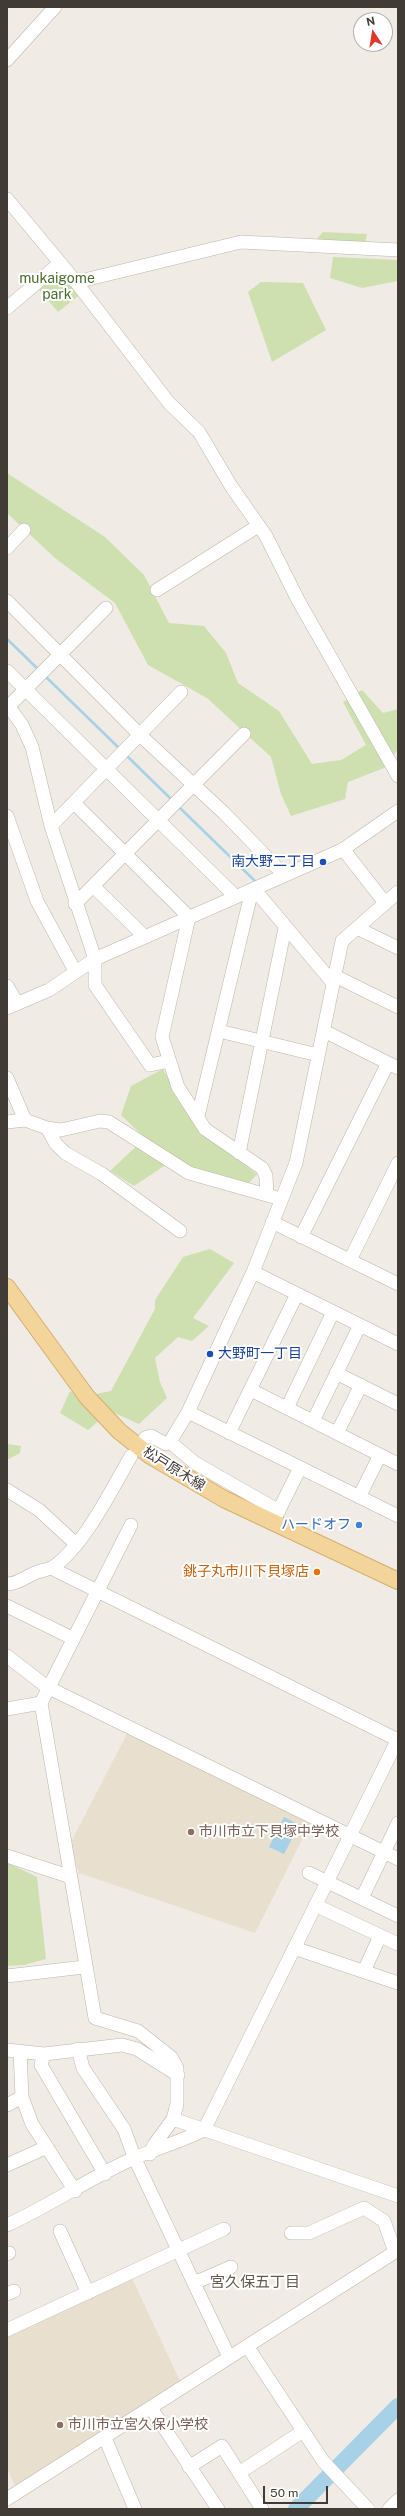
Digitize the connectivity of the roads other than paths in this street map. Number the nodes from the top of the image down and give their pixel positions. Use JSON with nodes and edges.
{"nodes":[{"id":1,"x":55,"y":7,"type":"edge"},
{"id":2,"x":7,"y":60,"type":"edge"},
{"id":3,"x":7,"y":199,"type":"edge"},
{"id":4,"x":398,"y":250,"type":"edge"},
{"id":5,"x":60,"y":262,"type":"junction"},
{"id":6,"x":76,"y":282,"type":"junction"},
{"id":7,"x":7,"y":308,"type":"edge"},
{"id":8,"x":258,"y":526,"type":"junction"},
{"id":9,"x":24,"y":530,"type":"dead end"},
{"id":10,"x":7,"y":548,"type":"edge"},
{"id":11,"x":157,"y":590,"type":"dead end"},
{"id":12,"x":7,"y":601,"type":"edge"},
{"id":13,"x":106,"y":608,"type":"dead end"},
{"id":14,"x":61,"y":654,"type":"junction"},
{"id":15,"x":7,"y":671,"type":"edge"},
{"id":16,"x":26,"y":690,"type":"junction"},
{"id":17,"x":181,"y":692,"type":"dead end"},
{"id":18,"x":8,"y":706,"type":"edge"},
{"id":19,"x":244,"y":734,"type":"dead end"},
{"id":20,"x":140,"y":735,"type":"junction"},
{"id":21,"x":106,"y":770,"type":"junction"},
{"id":22,"x":398,"y":776,"type":"edge"},
{"id":23,"x":194,"y":784,"type":"junction"},
{"id":24,"x":74,"y":803,"type":"junction"},
{"id":25,"x":398,"y":811,"type":"edge"},
{"id":26,"x":7,"y":816,"type":"edge"},
{"id":27,"x":158,"y":820,"type":"junction"},
{"id":28,"x":51,"y":826,"type":"junction"},
{"id":29,"x":343,"y":849,"type":"junction"},
{"id":30,"x":125,"y":854,"type":"junction"},
{"id":31,"x":284,"y":875,"type":"junction"},
{"id":32,"x":93,"y":886,"type":"junction"},
{"id":33,"x":253,"y":889,"type":"junction"},
{"id":34,"x":398,"y":892,"type":"edge"},
{"id":35,"x":236,"y":897,"type":"junction"},
{"id":36,"x":385,"y":903,"type":"junction"},
{"id":37,"x":75,"y":904,"type":"junction"},
{"id":38,"x":189,"y":917,"type":"junction"},
{"id":39,"x":285,"y":928,"type":"junction"},
{"id":40,"x":357,"y":928,"type":"junction"},
{"id":41,"x":145,"y":937,"type":"junction"},
{"id":42,"x":398,"y":948,"type":"edge"},
{"id":43,"x":95,"y":959,"type":"junction"},
{"id":44,"x":75,"y":971,"type":"junction"},
{"id":45,"x":334,"y":980,"type":"junction"},
{"id":46,"x":7,"y":986,"type":"edge"},
{"id":47,"x":12,"y":1005,"type":"edge"},
{"id":48,"x":398,"y":1007,"type":"edge"},
{"id":49,"x":219,"y":1031,"type":"junction"},
{"id":50,"x":324,"y":1031,"type":"junction"},
{"id":51,"x":262,"y":1041,"type":"junction"},
{"id":52,"x":318,"y":1055,"type":"junction"},
{"id":53,"x":169,"y":1061,"type":"junction"},
{"id":54,"x":393,"y":1065,"type":"edge"},
{"id":55,"x":7,"y":1078,"type":"edge"},
{"id":56,"x":198,"y":1116,"type":"junction"},
{"id":57,"x":25,"y":1120,"type":"junction"},
{"id":58,"x":7,"y":1122,"type":"edge"},
{"id":59,"x":47,"y":1128,"type":"junction"},
{"id":60,"x":239,"y":1153,"type":"junction"},
{"id":61,"x":398,"y":1163,"type":"edge"},
{"id":62,"x":267,"y":1194,"type":"junction"},
{"id":63,"x":280,"y":1200,"type":"junction"},
{"id":64,"x":272,"y":1222,"type":"junction"},
{"id":65,"x":180,"y":1231,"type":"dead end"},
{"id":66,"x":301,"y":1236,"type":"junction"},
{"id":67,"x":350,"y":1260,"type":"junction"},
{"id":68,"x":253,"y":1272,"type":"junction"},
{"id":69,"x":398,"y":1284,"type":"edge"},
{"id":70,"x":7,"y":1287,"type":"edge"},
{"id":71,"x":298,"y":1294,"type":"junction"},
{"id":72,"x":333,"y":1312,"type":"junction"},
{"id":73,"x":360,"y":1325,"type":"junction"},
{"id":74,"x":398,"y":1344,"type":"edge"},
{"id":75,"x":336,"y":1373,"type":"junction"},
{"id":76,"x":361,"y":1386,"type":"junction"},
{"id":77,"x":250,"y":1390,"type":"junction"},
{"id":78,"x":398,"y":1404,"type":"edge"},
{"id":79,"x":287,"y":1408,"type":"junction"},
{"id":80,"x":188,"y":1412,"type":"junction"},
{"id":81,"x":312,"y":1421,"type":"junction"},
{"id":82,"x":229,"y":1433,"type":"junction"},
{"id":83,"x":338,"y":1433,"type":"junction"},
{"id":84,"x":145,"y":1438,"type":"dead end"},
{"id":85,"x":170,"y":1442,"type":"junction"},
{"id":86,"x":380,"y":1455,"type":"junction"},
{"id":87,"x":131,"y":1456,"type":"dead end"},
{"id":88,"x":398,"y":1464,"type":"edge"},
{"id":89,"x":300,"y":1468,"type":"junction"},
{"id":90,"x":7,"y":1490,"type":"edge"},
{"id":91,"x":360,"y":1497,"type":"junction"},
{"id":92,"x":276,"y":1516,"type":"junction"},
{"id":93,"x":398,"y":1516,"type":"edge"},
{"id":94,"x":131,"y":1525,"type":"dead end"},
{"id":95,"x":76,"y":1544,"type":"junction"},
{"id":96,"x":51,"y":1568,"type":"junction"},
{"id":97,"x":398,"y":1581,"type":"edge"},
{"id":98,"x":7,"y":1584,"type":"edge"},
{"id":99,"x":97,"y":1591,"type":"junction"},
{"id":100,"x":7,"y":1606,"type":"edge"},
{"id":101,"x":72,"y":1638,"type":"junction"},
{"id":102,"x":7,"y":1656,"type":"edge"},
{"id":103,"x":47,"y":1687,"type":"junction"},
{"id":104,"x":41,"y":1703,"type":"junction"},
{"id":105,"x":7,"y":1709,"type":"edge"},
{"id":106,"x":398,"y":1740,"type":"edge"},
{"id":107,"x":398,"y":1823,"type":"edge"},
{"id":108,"x":349,"y":1835,"type":"junction"},
{"id":109,"x":384,"y":1852,"type":"junction"},
{"id":110,"x":7,"y":1856,"type":"edge"},
{"id":111,"x":398,"y":1859,"type":"edge"},
{"id":112,"x":310,"y":1873,"type":"dead end"},
{"id":113,"x":71,"y":1877,"type":"junction"},
{"id":114,"x":327,"y":1880,"type":"junction"},
{"id":115,"x":362,"y":1898,"type":"junction"},
{"id":116,"x":315,"y":1905,"type":"junction"},
{"id":117,"x":398,"y":1916,"type":"edge"},
{"id":118,"x":380,"y":1936,"type":"junction"},
{"id":119,"x":398,"y":1944,"type":"edge"},
{"id":120,"x":294,"y":1948,"type":"junction"},
{"id":121,"x":84,"y":1967,"type":"junction"},
{"id":122,"x":364,"y":1971,"type":"junction"},
{"id":123,"x":7,"y":1976,"type":"edge"},
{"id":124,"x":398,"y":1983,"type":"edge"},
{"id":125,"x":78,"y":2049,"type":"junction"},
{"id":126,"x":7,"y":2050,"type":"edge"},
{"id":127,"x":20,"y":2051,"type":"junction"},
{"id":128,"x":44,"y":2054,"type":"junction"},
{"id":129,"x":178,"y":2075,"type":"junction"},
{"id":130,"x":22,"y":2097,"type":"junction"},
{"id":131,"x":7,"y":2105,"type":"edge"},
{"id":132,"x":173,"y":2119,"type":"junction"},
{"id":133,"x":204,"y":2130,"type":"junction"},
{"id":134,"x":47,"y":2147,"type":"junction"},
{"id":135,"x":150,"y":2154,"type":"junction"},
{"id":136,"x":135,"y":2159,"type":"junction"},
{"id":137,"x":7,"y":2164,"type":"edge"},
{"id":138,"x":105,"y":2174,"type":"junction"},
{"id":139,"x":75,"y":2190,"type":"junction"},
{"id":140,"x":398,"y":2196,"type":"edge"},
{"id":141,"x":7,"y":2225,"type":"edge"},
{"id":142,"x":224,"y":2229,"type":"dead end"},
{"id":143,"x":60,"y":2231,"type":"dead end"},
{"id":144,"x":291,"y":2233,"type":"dead end"},
{"id":145,"x":397,"y":2251,"type":"edge"},
{"id":146,"x":179,"y":2252,"type":"junction"},
{"id":147,"x":231,"y":2267,"type":"dead end"},
{"id":148,"x":194,"y":2283,"type":"junction"},
{"id":149,"x":88,"y":2293,"type":"junction"},
{"id":150,"x":7,"y":2330,"type":"edge"},
{"id":151,"x":247,"y":2346,"type":"junction"},
{"id":152,"x":229,"y":2357,"type":"junction"},
{"id":153,"x":151,"y":2408,"type":"junction"},
{"id":154,"x":303,"y":2431,"type":"junction"},
{"id":155,"x":104,"y":2438,"type":"junction"},
{"id":156,"x":189,"y":2467,"type":"junction"},
{"id":157,"x":239,"y":2473,"type":"junction"},
{"id":158,"x":7,"y":2499,"type":"edge"},
{"id":159,"x":398,"y":2500,"type":"edge"},
{"id":160,"x":135,"y":2509,"type":"edge"},
{"id":161,"x":218,"y":2509,"type":"edge"},
{"id":162,"x":262,"y":2509,"type":"edge"},
{"id":163,"x":368,"y":2509,"type":"edge"},
{"id":164,"x":389,"y":2509,"type":"edge"}],
"edges":[{"from":1,"to":2,"type":"street"},
{"from":3,"to":5,"type":"street"},
{"from":4,"to":6,"type":"street"},
{"from":5,"to":6,"type":"street"},
{"from":5,"to":7,"type":"street"},
{"from":6,"to":8,"type":"street"},
{"from":8,"to":11,"type":"street"},
{"from":8,"to":22,"type":"street"},
{"from":9,"to":10,"type":"street"},
{"from":12,"to":14,"type":"street"},
{"from":13,"to":14,"type":"street"},
{"from":14,"to":16,"type":"street"},
{"from":14,"to":20,"type":"street"},
{"from":15,"to":16,"type":"street"},
{"from":16,"to":18,"type":"street"},
{"from":16,"to":21,"type":"street"},
{"from":17,"to":20,"type":"street"},
{"from":18,"to":28,"type":"street"},
{"from":19,"to":23,"type":"street"},
{"from":20,"to":21,"type":"street"},
{"from":20,"to":23,"type":"street"},
{"from":21,"to":24,"type":"street"},
{"from":21,"to":27,"type":"street"},
{"from":23,"to":27,"type":"street"},
{"from":23,"to":31,"type":"street"},
{"from":24,"to":28,"type":"street"},
{"from":24,"to":30,"type":"street"},
{"from":25,"to":29,"type":"street"},
{"from":26,"to":44,"type":"street"},
{"from":27,"to":30,"type":"street"},
{"from":27,"to":35,"type":"street"},
{"from":28,"to":37,"type":"street"},
{"from":29,"to":31,"type":"street"},
{"from":29,"to":36,"type":"street"},
{"from":30,"to":32,"type":"street"},
{"from":30,"to":38,"type":"street"},
{"from":31,"to":33,"type":"street"},
{"from":32,"to":37,"type":"street"},
{"from":32,"to":41,"type":"street"},
{"from":33,"to":35,"type":"street"},
{"from":33,"to":39,"type":"street"},
{"from":33,"to":49,"type":"street"},
{"from":34,"to":36,"type":"street"},
{"from":35,"to":38,"type":"street"},
{"from":36,"to":40,"type":"street"},
{"from":37,"to":43,"type":"street"},
{"from":38,"to":41,"type":"street"},
{"from":38,"to":53,"type":"street"},
{"from":39,"to":45,"type":"street"},
{"from":39,"to":51,"type":"street"},
{"from":40,"to":42,"type":"street"},
{"from":40,"to":45,"type":"street"},
{"from":41,"to":43,"type":"street"},
{"from":43,"to":44,"type":"street"},
{"from":43,"to":53,"type":"street"},
{"from":44,"to":47,"type":"street"},
{"from":45,"to":48,"type":"street"},
{"from":45,"to":50,"type":"street"},
{"from":46,"to":47,"type":"street"},
{"from":49,"to":51,"type":"street"},
{"from":49,"to":56,"type":"street"},
{"from":50,"to":52,"type":"street"},
{"from":50,"to":54,"type":"street"},
{"from":51,"to":52,"type":"street"},
{"from":51,"to":60,"type":"street"},
{"from":52,"to":63,"type":"street"},
{"from":53,"to":56,"type":"street"},
{"from":54,"to":66,"type":"street"},
{"from":55,"to":57,"type":"street"},
{"from":56,"to":60,"type":"street"},
{"from":57,"to":58,"type":"street"},
{"from":57,"to":59,"type":"street"},
{"from":59,"to":62,"type":"street"},
{"from":59,"to":65,"type":"street"},
{"from":60,"to":62,"type":"street"},
{"from":61,"to":67,"type":"street"},
{"from":62,"to":63,"type":"street"},
{"from":63,"to":64,"type":"street"},
{"from":64,"to":66,"type":"street"},
{"from":64,"to":68,"type":"street"},
{"from":66,"to":67,"type":"street"},
{"from":67,"to":69,"type":"street"},
{"from":68,"to":71,"type":"street"},
{"from":68,"to":80,"type":"street"},
{"from":70,"to":92,"type":"main road","name":"松戸原木線"},
{"from":71,"to":72,"type":"street"},
{"from":71,"to":77,"type":"street"},
{"from":72,"to":73,"type":"street"},
{"from":72,"to":79,"type":"street"},
{"from":73,"to":74,"type":"street"},
{"from":73,"to":75,"type":"street"},
{"from":75,"to":76,"type":"street"},
{"from":75,"to":81,"type":"street"},
{"from":76,"to":78,"type":"street"},
{"from":76,"to":83,"type":"street"},
{"from":77,"to":79,"type":"street"},
{"from":77,"to":82,"type":"street"},
{"from":79,"to":81,"type":"street"},
{"from":80,"to":82,"type":"street"},
{"from":80,"to":85,"type":"street"},
{"from":81,"to":83,"type":"street"},
{"from":82,"to":89,"type":"street"},
{"from":83,"to":86,"type":"street"},
{"from":84,"to":85,"type":"street"},
{"from":85,"to":92,"type":"street"},
{"from":86,"to":88,"type":"street"},
{"from":86,"to":91,"type":"street"},
{"from":87,"to":95,"type":"street"},
{"from":89,"to":91,"type":"street"},
{"from":89,"to":92,"type":"street"},
{"from":90,"to":95,"type":"street"},
{"from":91,"to":93,"type":"street"},
{"from":92,"to":97,"type":"main road","name":"松戸原木線"},
{"from":94,"to":99,"type":"street"},
{"from":95,"to":96,"type":"street"},
{"from":96,"to":98,"type":"street"},
{"from":96,"to":99,"type":"street"},
{"from":99,"to":101,"type":"street"},
{"from":99,"to":106,"type":"street"},
{"from":100,"to":101,"type":"street"},
{"from":101,"to":103,"type":"street"},
{"from":102,"to":103,"type":"street"},
{"from":103,"to":104,"type":"street"},
{"from":103,"to":108,"type":"street"},
{"from":104,"to":105,"type":"street"},
{"from":104,"to":113,"type":"street"},
{"from":106,"to":108,"type":"street"},
{"from":107,"to":109,"type":"street"},
{"from":108,"to":109,"type":"street"},
{"from":108,"to":114,"type":"street"},
{"from":109,"to":111,"type":"street"},
{"from":109,"to":115,"type":"street"},
{"from":110,"to":113,"type":"street"},
{"from":112,"to":114,"type":"street"},
{"from":113,"to":121,"type":"street"},
{"from":114,"to":115,"type":"street"},
{"from":114,"to":116,"type":"street"},
{"from":115,"to":117,"type":"street"},
{"from":116,"to":118,"type":"street"},
{"from":116,"to":120,"type":"street"},
{"from":118,"to":119,"type":"street"},
{"from":118,"to":122,"type":"street"},
{"from":120,"to":122,"type":"street"},
{"from":120,"to":133,"type":"street"},
{"from":121,"to":123,"type":"street"},
{"from":121,"to":129,"type":"street"},
{"from":122,"to":124,"type":"street"},
{"from":125,"to":128,"type":"street"},
{"from":125,"to":129,"type":"street"},
{"from":125,"to":136,"type":"street"},
{"from":126,"to":127,"type":"street"},
{"from":127,"to":128,"type":"street"},
{"from":127,"to":130,"type":"street"},
{"from":128,"to":138,"type":"street"},
{"from":129,"to":132,"type":"street"},
{"from":130,"to":131,"type":"street"},
{"from":130,"to":134,"type":"street"},
{"from":132,"to":133,"type":"street"},
{"from":132,"to":135,"type":"street"},
{"from":133,"to":135,"type":"street"},
{"from":133,"to":140,"type":"street"},
{"from":134,"to":137,"type":"street"},
{"from":134,"to":139,"type":"street"},
{"from":135,"to":136,"type":"street"},
{"from":136,"to":138,"type":"street"},
{"from":136,"to":146,"type":"street"},
{"from":138,"to":139,"type":"street"},
{"from":139,"to":141,"type":"street"},
{"from":142,"to":146,"type":"street"},
{"from":143,"to":149,"type":"street"},
{"from":144,"to":145,"type":"street"},
{"from":145,"to":151,"type":"street"},
{"from":146,"to":148,"type":"street"},
{"from":146,"to":149,"type":"street"},
{"from":147,"to":148,"type":"street"},
{"from":148,"to":152,"type":"street"},
{"from":149,"to":150,"type":"street"},
{"from":151,"to":152,"type":"street"},
{"from":151,"to":154,"type":"street"},
{"from":152,"to":153,"type":"street"},
{"from":153,"to":155,"type":"street"},
{"from":153,"to":156,"type":"street"},
{"from":154,"to":157,"type":"street"},
{"from":154,"to":163,"type":"street"},
{"from":155,"to":158,"type":"street"},
{"from":155,"to":160,"type":"street"},
{"from":156,"to":157,"type":"street"},
{"from":156,"to":161,"type":"street"},
{"from":157,"to":162,"type":"street"},
{"from":159,"to":164,"type":"street"}]}
